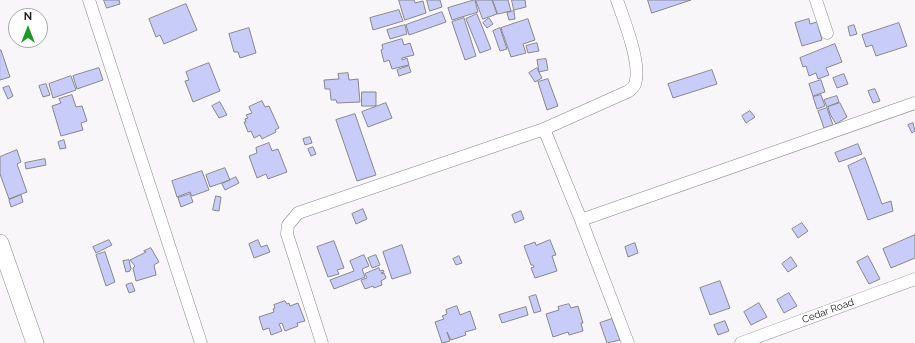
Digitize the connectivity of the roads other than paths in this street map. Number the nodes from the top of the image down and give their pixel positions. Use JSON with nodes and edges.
{"nodes":[{"id":1,"x":89,"y":0,"type":"edge"},
{"id":2,"x":617,"y":0,"type":"edge"},
{"id":3,"x":816,"y":0,"type":"edge"},
{"id":4,"x":828,"y":33,"type":"dead end"},
{"id":5,"x":915,"y":103,"type":"edge"},
{"id":6,"x":544,"y":129,"type":"junction"},
{"id":7,"x":581,"y":220,"type":"junction"},
{"id":8,"x":0,"y":243,"type":"edge"},
{"id":9,"x":915,"y":279,"type":"edge"},
{"id":10,"x":35,"y":343,"type":"edge"},
{"id":11,"x":201,"y":343,"type":"edge"},
{"id":12,"x":322,"y":343,"type":"edge"},
{"id":13,"x":628,"y":343,"type":"edge"},
{"id":14,"x":741,"y":343,"type":"edge"}],
"edges":[{"from":1,"to":11,"type":"street"},
{"from":2,"to":6,"type":"street"},
{"from":3,"to":4,"type":"street"},
{"from":5,"to":7,"type":"street"},
{"from":6,"to":7,"type":"street"},
{"from":6,"to":12,"type":"street"},
{"from":7,"to":13,"type":"street"},
{"from":8,"to":10,"type":"street"},
{"from":9,"to":14,"type":"street","name":"Cedar Road"}]}
